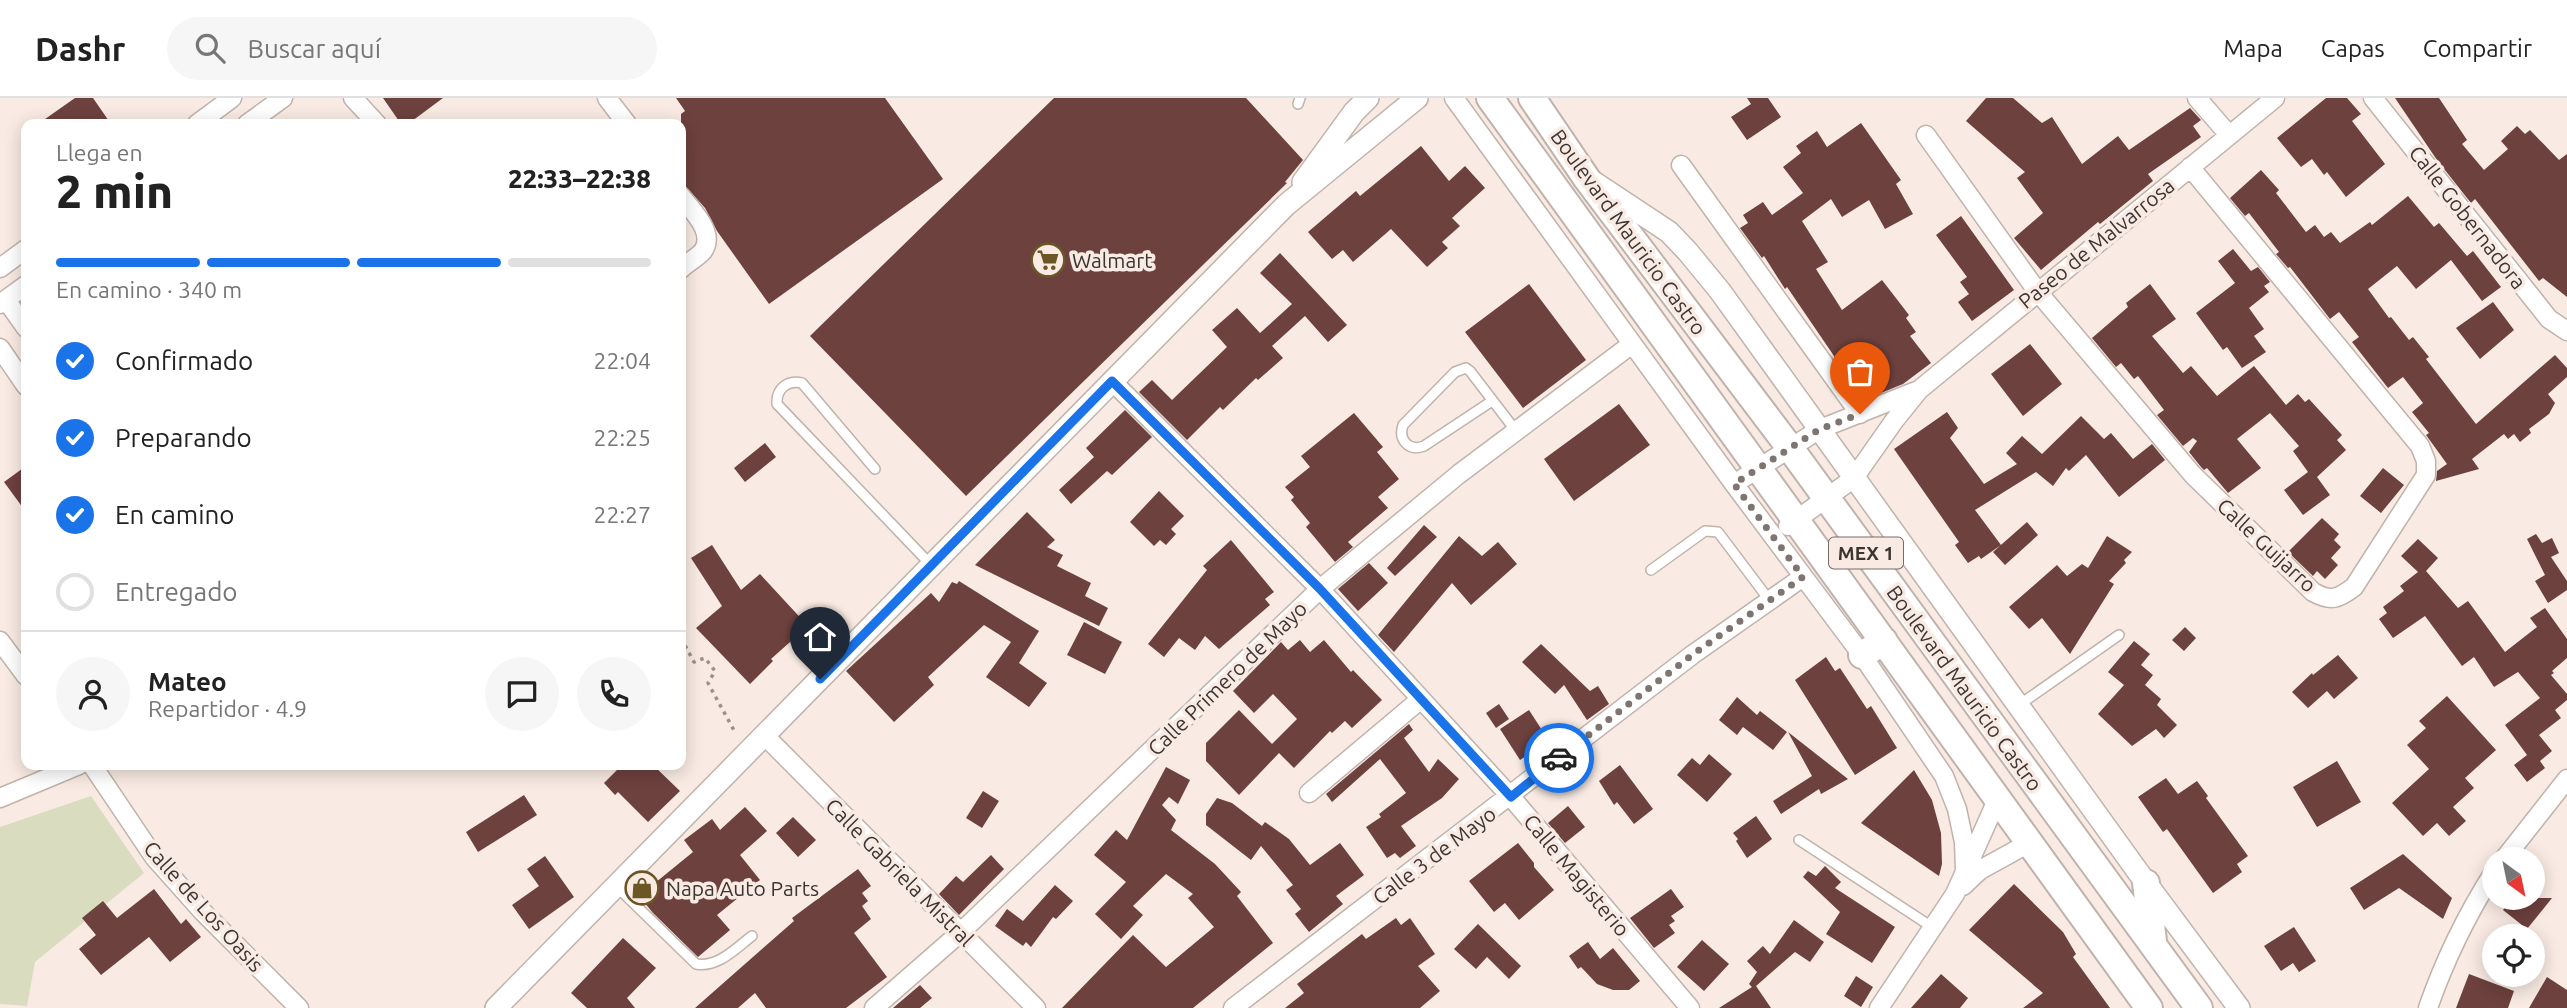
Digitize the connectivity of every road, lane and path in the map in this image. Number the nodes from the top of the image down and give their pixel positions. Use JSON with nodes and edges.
{"nodes":[{"id":1,"x":232,"y":98,"type":"edge"},
{"id":2,"x":283,"y":98,"type":"edge"},
{"id":3,"x":353,"y":98,"type":"edge"},
{"id":4,"x":607,"y":98,"type":"edge"},
{"id":5,"x":1417,"y":98,"type":"edge"},
{"id":6,"x":1454,"y":98,"type":"edge"},
{"id":7,"x":1490,"y":98,"type":"edge"},
{"id":8,"x":1532,"y":98,"type":"edge"},
{"id":9,"x":2197,"y":98,"type":"edge"},
{"id":10,"x":2275,"y":98,"type":"edge"},
{"id":11,"x":2373,"y":98,"type":"edge"},
{"id":12,"x":1361,"y":103,"type":"edge"},
{"id":13,"x":204,"y":119,"type":"edge"},
{"id":14,"x":254,"y":119,"type":"edge"},
{"id":15,"x":372,"y":119,"type":"edge"},
{"id":16,"x":623,"y":119,"type":"edge"},
{"id":17,"x":1926,"y":135,"type":"dead end"},
{"id":18,"x":2229,"y":135,"type":"junction"},
{"id":19,"x":1681,"y":164,"type":"dead end"},
{"id":20,"x":2190,"y":167,"type":"junction"},
{"id":21,"x":1587,"y":179,"type":"junction"},
{"id":22,"x":686,"y":203,"type":"edge"},
{"id":23,"x":1286,"y":205,"type":"junction"},
{"id":24,"x":21,"y":253,"type":"edge"},
{"id":25,"x":686,"y":265,"type":"edge"},
{"id":26,"x":0,"y":268,"type":"edge"},
{"id":27,"x":21,"y":289,"type":"edge"},
{"id":28,"x":2037,"y":291,"type":"junction"},
{"id":29,"x":3,"y":302,"type":"edge"},
{"id":30,"x":21,"y":322,"type":"edge"},
{"id":31,"x":2567,"y":331,"type":"edge"},
{"id":32,"x":1632,"y":344,"type":"junction"},
{"id":33,"x":0,"y":348,"type":"edge"},
{"id":34,"x":21,"y":379,"type":"edge"},
{"id":35,"x":1112,"y":381,"type":"junction"},
{"id":36,"x":1919,"y":390,"type":"junction"},
{"id":37,"x":1492,"y":401,"type":"junction"},
{"id":38,"x":1860,"y":414,"type":"junction"},
{"id":39,"x":1820,"y":429,"type":"junction"},
{"id":40,"x":1516,"y":431,"type":"junction"},
{"id":41,"x":1790,"y":448,"type":"junction"},
{"id":42,"x":1758,"y":467,"type":"junction"},
{"id":43,"x":875,"y":470,"type":"dead end"},
{"id":44,"x":1854,"y":478,"type":"junction"},
{"id":45,"x":1734,"y":484,"type":"junction"},
{"id":46,"x":1826,"y":499,"type":"junction"},
{"id":47,"x":1797,"y":520,"type":"junction"},
{"id":48,"x":1773,"y":537,"type":"junction"},
{"id":49,"x":931,"y":565,"type":"junction"},
{"id":50,"x":1651,"y":570,"type":"dead end"},
{"id":51,"x":1803,"y":577,"type":"junction"},
{"id":52,"x":1320,"y":589,"type":"junction"},
{"id":53,"x":1770,"y":601,"type":"junction"},
{"id":54,"x":2119,"y":635,"type":"dead end"},
{"id":55,"x":0,"y":640,"type":"edge"},
{"id":56,"x":686,"y":648,"type":"edge"},
{"id":57,"x":1873,"y":648,"type":"junction"},
{"id":58,"x":21,"y":669,"type":"edge"},
{"id":59,"x":1420,"y":699,"type":"junction"},
{"id":60,"x":2019,"y":705,"type":"junction"},
{"id":61,"x":764,"y":735,"type":"junction"},
{"id":62,"x":747,"y":752,"type":"junction"},
{"id":63,"x":67,"y":770,"type":"edge"},
{"id":64,"x":95,"y":770,"type":"edge"},
{"id":65,"x":2567,"y":779,"type":"edge"},
{"id":66,"x":1310,"y":793,"type":"dead end"},
{"id":67,"x":1511,"y":797,"type":"junction"},
{"id":68,"x":0,"y":798,"type":"edge"},
{"id":69,"x":1998,"y":799,"type":"junction"},
{"id":70,"x":1799,"y":840,"type":"dead end"},
{"id":71,"x":2031,"y":842,"type":"junction"},
{"id":72,"x":2513,"y":847,"type":"edge"},
{"id":73,"x":1965,"y":872,"type":"junction"},
{"id":74,"x":2146,"y":883,"type":"junction"},
{"id":75,"x":616,"y":886,"type":"junction"},
{"id":76,"x":2482,"y":891,"type":"edge"},
{"id":77,"x":1955,"y":894,"type":"junction"},
{"id":78,"x":1932,"y":927,"type":"junction"},
{"id":79,"x":961,"y":932,"type":"junction"},
{"id":80,"x":752,"y":936,"type":"dead end"},
{"id":81,"x":2154,"y":947,"type":"junction"},
{"id":82,"x":299,"y":1008,"type":"edge"},
{"id":83,"x":496,"y":1008,"type":"edge"},
{"id":84,"x":874,"y":1008,"type":"edge"},
{"id":85,"x":1036,"y":1008,"type":"edge"},
{"id":86,"x":1233,"y":1008,"type":"edge"},
{"id":87,"x":1690,"y":1008,"type":"edge"},
{"id":88,"x":1879,"y":1008,"type":"edge"},
{"id":89,"x":2149,"y":1008,"type":"edge"},
{"id":90,"x":2199,"y":1008,"type":"edge"},
{"id":91,"x":2239,"y":1008,"type":"edge"},
{"id":92,"x":2428,"y":1008,"type":"edge"}],
"edges":[{"from":1,"to":13,"type":"street"},
{"from":2,"to":14,"type":"street"},
{"from":3,"to":15,"type":"street"},
{"from":4,"to":16,"type":"street"},
{"from":5,"to":23,"type":"street"},
{"from":6,"to":32,"type":"street"},
{"from":7,"to":42,"type":"main road","name":"Boulevard Mauricio Castro","number":"MEX 1"},
{"from":8,"to":21,"type":"main road","name":"Boulevard Mauricio Castro","number":"MEX 1"},
{"from":9,"to":18,"type":"street"},
{"from":10,"to":18,"type":"street","name":"Paseo de Malvarrosa"},
{"from":11,"to":31,"type":"street","name":"Calle Gobernadora"},
{"from":12,"to":23,"type":"street"},
{"from":17,"to":28,"type":"street"},
{"from":18,"to":20,"type":"street","name":"Paseo de Malvarrosa"},
{"from":19,"to":38,"type":"street"},
{"from":20,"to":28,"type":"street","name":"Paseo de Malvarrosa"},
{"from":20,"to":28,"type":"street","name":"Calle Guijarro"},
{"from":21,"to":39,"type":"street","name":"Boulevard Mauricio Castro"},
{"from":21,"to":41,"type":"main road","name":"Boulevard Mauricio Castro","number":"MEX 1"},
{"from":22,"to":25,"type":"street"},
{"from":23,"to":35,"type":"street"},
{"from":24,"to":26,"type":"street"},
{"from":27,"to":29,"type":"street"},
{"from":28,"to":36,"type":"street","name":"Paseo de Malvarrosa"},
{"from":29,"to":30,"type":"street"},
{"from":32,"to":40,"type":"street","name":"Calle Primero de Mayo"},
{"from":32,"to":45,"type":"street"},
{"from":33,"to":34,"type":"street"},
{"from":35,"to":49,"type":"street"},
{"from":35,"to":52,"type":"street","name":"Calle Magisterio"},
{"from":36,"to":38,"type":"street","name":"Paseo de Malvarrosa"},
{"from":36,"to":44,"type":"street","name":"Paseo de Malvarrosa"},
{"from":37,"to":37,"type":"lane"},
{"from":37,"to":40,"type":"lane"},
{"from":38,"to":39,"type":"street","name":"Paseo de Malvarrosa"},
{"from":39,"to":41,"type":"street","name":"Paseo de Malvarrosa"},
{"from":39,"to":44,"type":"street","name":"Boulevard Mauricio Castro"},
{"from":40,"to":52,"type":"street","name":"Calle Primero de Mayo"},
{"from":41,"to":42,"type":"street","name":"Paseo de Malvarrosa"},
{"from":41,"to":46,"type":"main road","name":"Boulevard Mauricio Castro","number":"MEX 1"},
{"from":42,"to":45,"type":"street","name":"Paseo de Malvarrosa"},
{"from":42,"to":47,"type":"main road","name":"Boulevard Mauricio Castro","number":"MEX 1"},
{"from":43,"to":49,"type":"lane"},
{"from":44,"to":46,"type":"street","name":"Paseo de Malvarrosa"},
{"from":44,"to":60,"type":"street","name":"Boulevard Mauricio Castro"},
{"from":45,"to":48,"type":"street"},
{"from":46,"to":47,"type":"street","name":"Paseo de Malvarrosa"},
{"from":46,"to":81,"type":"main road","name":"Boulevard Mauricio Castro","number":"MEX 1"},
{"from":47,"to":48,"type":"street","name":"Paseo de Malvarrosa"},
{"from":47,"to":57,"type":"main road","name":"Boulevard Mauricio Castro","number":"MEX 1"},
{"from":48,"to":51,"type":"street"},
{"from":49,"to":61,"type":"street"},
{"from":50,"to":53,"type":"lane"},
{"from":51,"to":53,"type":"street","name":"Calle 3 de Mayo"},
{"from":51,"to":57,"type":"street"},
{"from":52,"to":59,"type":"street","name":"Calle Magisterio"},
{"from":52,"to":79,"type":"street","name":"Calle Primero de Mayo"},
{"from":53,"to":67,"type":"street","name":"Calle 3 de Mayo"},
{"from":54,"to":60,"type":"lane"},
{"from":55,"to":58,"type":"street"},
{"from":56,"to":62,"type":"path"},
{"from":57,"to":69,"type":"main road","name":"Boulevard Mauricio Castro","number":"MEX 1"},
{"from":57,"to":73,"type":"street"},
{"from":59,"to":66,"type":"street"},
{"from":59,"to":67,"type":"street","name":"Calle Magisterio"},
{"from":60,"to":74,"type":"street","name":"Boulevard Mauricio Castro"},
{"from":61,"to":62,"type":"street"},
{"from":61,"to":79,"type":"street","name":"Calle Gabriela Mistral"},
{"from":62,"to":75,"type":"street"},
{"from":63,"to":68,"type":"street"},
{"from":64,"to":82,"type":"street","name":"Calle de Los Oasis"},
{"from":65,"to":72,"type":"street"},
{"from":67,"to":86,"type":"street","name":"Calle 3 de Mayo"},
{"from":67,"to":87,"type":"street","name":"Calle Magisterio"},
{"from":69,"to":71,"type":"main road","name":"Boulevard Mauricio Castro","number":"MEX 1"},
{"from":69,"to":73,"type":"street"},
{"from":70,"to":78,"type":"lane"},
{"from":71,"to":77,"type":"street"},
{"from":71,"to":89,"type":"main road","name":"Boulevard Mauricio Castro","number":"MEX 1"},
{"from":73,"to":77,"type":"street"},
{"from":74,"to":81,"type":"main road"},
{"from":74,"to":91,"type":"street","name":"Boulevard Mauricio Castro"},
{"from":75,"to":80,"type":"lane"},
{"from":75,"to":83,"type":"street"},
{"from":76,"to":92,"type":"street"},
{"from":77,"to":78,"type":"street"},
{"from":78,"to":88,"type":"street"},
{"from":79,"to":84,"type":"street","name":"Calle Primero de Mayo"},
{"from":79,"to":85,"type":"street","name":"Calle Gabriela Mistral"},
{"from":81,"to":90,"type":"main road","name":"Boulevard Mauricio Castro","number":"MEX 1"}]}
